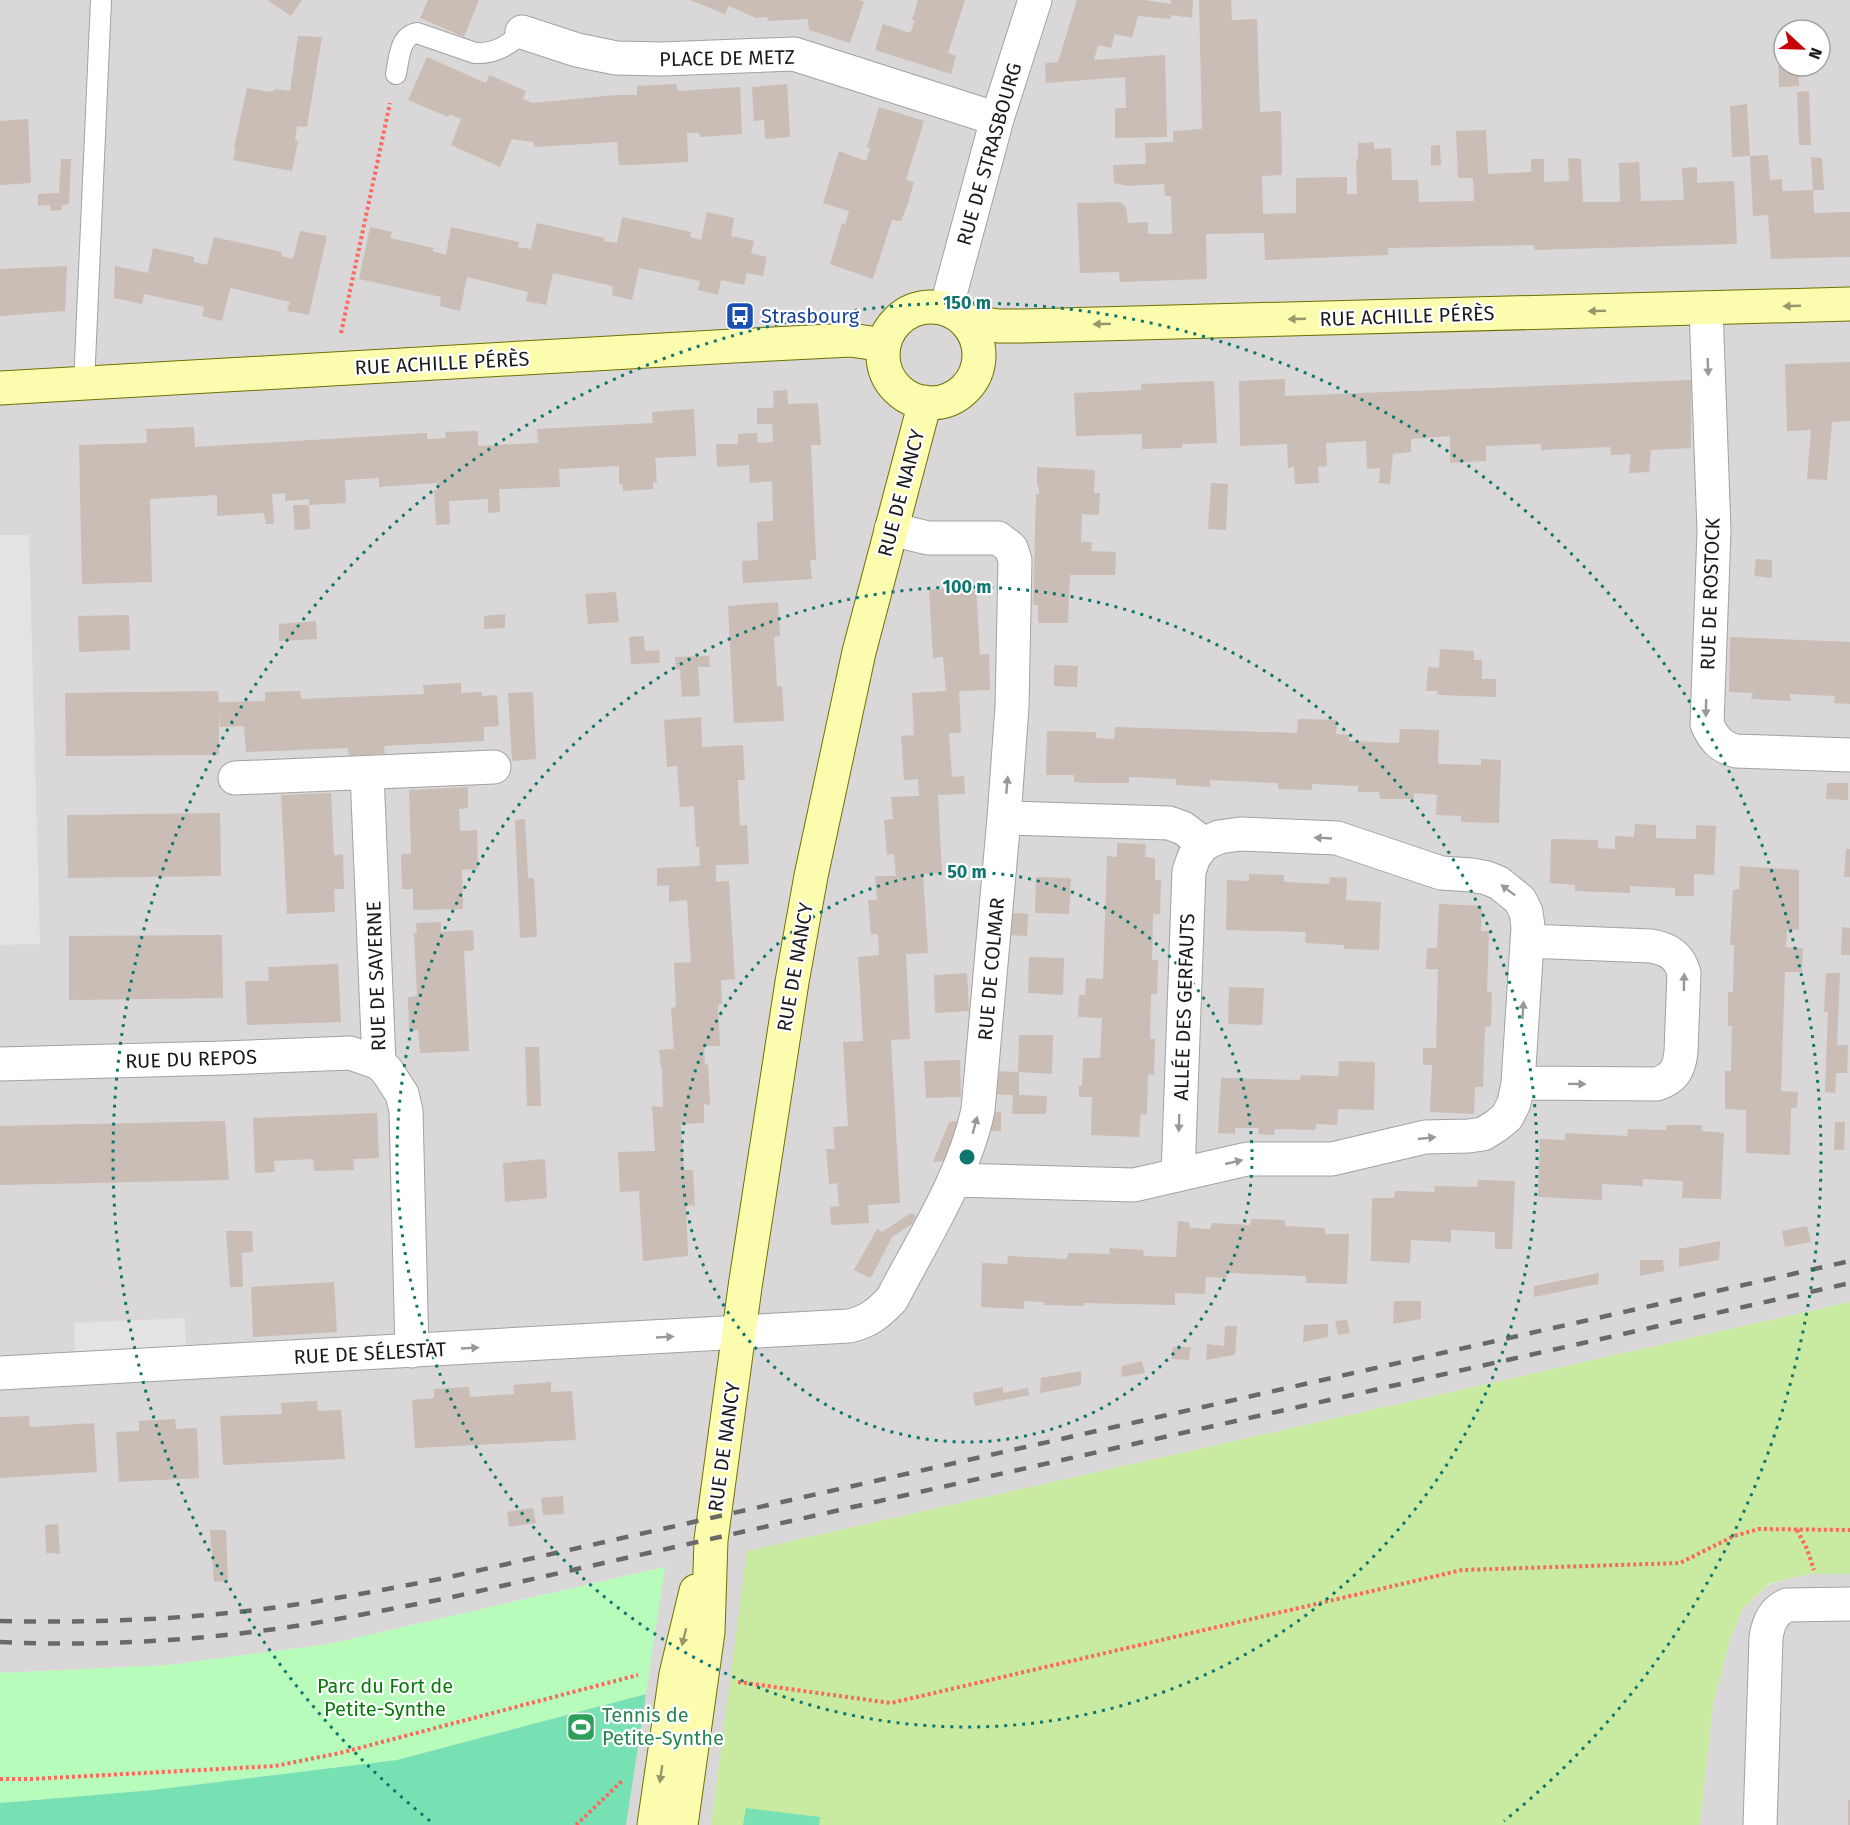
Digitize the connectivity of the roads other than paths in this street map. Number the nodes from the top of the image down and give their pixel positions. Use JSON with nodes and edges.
{"nodes":[{"id":1,"x":101,"y":0,"type":"edge"},
{"id":2,"x":1035,"y":0,"type":"edge"},
{"id":3,"x":522,"y":32,"type":"joint"},
{"id":4,"x":396,"y":74,"type":"road end"},
{"id":5,"x":998,"y":119,"type":"junction"},
{"id":6,"x":1850,"y":304,"type":"edge"},
{"id":7,"x":1706,"y":308,"type":"junction"},
{"id":8,"x":956,"y":315,"type":"junction"},
{"id":9,"x":884,"y":345,"type":"junction"},
{"id":10,"x":84,"y":384,"type":"junction"},
{"id":11,"x":0,"y":388,"type":"edge"},
{"id":12,"x":925,"y":402,"type":"junction"},
{"id":13,"x":891,"y":529,"type":"junction"},
{"id":14,"x":1850,"y":755,"type":"edge"},
{"id":15,"x":494,"y":768,"type":"dead end"},
{"id":16,"x":368,"y":773,"type":"junction"},
{"id":17,"x":235,"y":778,"type":"dead end"},
{"id":18,"x":1004,"y":818,"type":"junction"},
{"id":19,"x":1204,"y":844,"type":"junction"},
{"id":20,"x":1527,"y":941,"type":"junction"},
{"id":21,"x":379,"y":1063,"type":"junction"},
{"id":22,"x":0,"y":1064,"type":"edge"},
{"id":23,"x":1518,"y":1083,"type":"junction"},
{"id":24,"x":1178,"y":1175,"type":"junction"},
{"id":25,"x":954,"y":1180,"type":"junction"},
{"id":26,"x":739,"y":1331,"type":"junction"},
{"id":27,"x":412,"y":1351,"type":"junction"},
{"id":28,"x":0,"y":1373,"type":"edge"},
{"id":29,"x":1850,"y":1604,"type":"edge"},
{"id":30,"x":689,"y":1676,"type":"junction"},
{"id":31,"x":654,"y":1825,"type":"edge"},
{"id":32,"x":681,"y":1825,"type":"edge"},
{"id":33,"x":1760,"y":1825,"type":"edge"}],
"edges":[{"from":1,"to":10,"type":"lane"},
{"from":2,"to":5,"type":"street","name":"RUE DE STRASBOURG"},
{"from":3,"to":4,"type":"lane"},
{"from":3,"to":5,"type":"street","name":"PLACE DE METZ"},
{"from":5,"to":8,"type":"street","name":"RUE DE STRASBOURG"},
{"from":6,"to":7,"type":"street","name":"RUE ACHILLE PÉRÈS","one_way":true},
{"from":7,"to":8,"type":"street","name":"RUE ACHILLE PÉRÈS","one_way":true},
{"from":7,"to":14,"type":"street","name":"RUE DE ROSTOCK","one_way":true},
{"from":8,"to":9,"type":"street"},
{"from":8,"to":12,"type":"street"},
{"from":9,"to":10,"type":"street","name":"RUE ACHILLE PÉRÈS"},
{"from":9,"to":12,"type":"street"},
{"from":10,"to":11,"type":"street","name":"RUE ACHILLE PÉRÈS"},
{"from":12,"to":13,"type":"street","name":"RUE DE NANCY"},
{"from":18,"to":13,"type":"street","name":"RUE DE COLMAR","one_way":true},
{"from":13,"to":26,"type":"street","name":"RUE DE NANCY"},
{"from":15,"to":16,"type":"street"},
{"from":16,"to":17,"type":"street"},
{"from":16,"to":21,"type":"street","name":"RUE DE SAVERNE"},
{"from":18,"to":19,"type":"street"},
{"from":25,"to":18,"type":"street","name":"RUE DE COLMAR","one_way":true},
{"from":20,"to":19,"type":"street","one_way":true},
{"from":19,"to":24,"type":"street","name":"ALLÉE DES GERFAUTS","one_way":true},
{"from":23,"to":20,"type":"street","one_way":true},
{"from":23,"to":20,"type":"street","one_way":true},
{"from":21,"to":22,"type":"street","name":"RUE DU REPOS"},
{"from":21,"to":27,"type":"street","name":"RUE DE SAVERNE"},
{"from":24,"to":23,"type":"street","one_way":true},
{"from":24,"to":25,"type":"street"},
{"from":25,"to":26,"type":"street","name":"RUE DE COLMAR"},
{"from":27,"to":26,"type":"street","name":"RUE DE SÉLESTAT","one_way":true},
{"from":26,"to":30,"type":"street","name":"RUE DE NANCY"},
{"from":27,"to":28,"type":"street","name":"RUE DE SÉLESTAT"},
{"from":29,"to":33,"type":"street"},
{"from":30,"to":31,"type":"street","name":"RUE DE NANCY","one_way":true},
{"from":30,"to":32,"type":"street","name":"RUE DE NANCY"}]}
